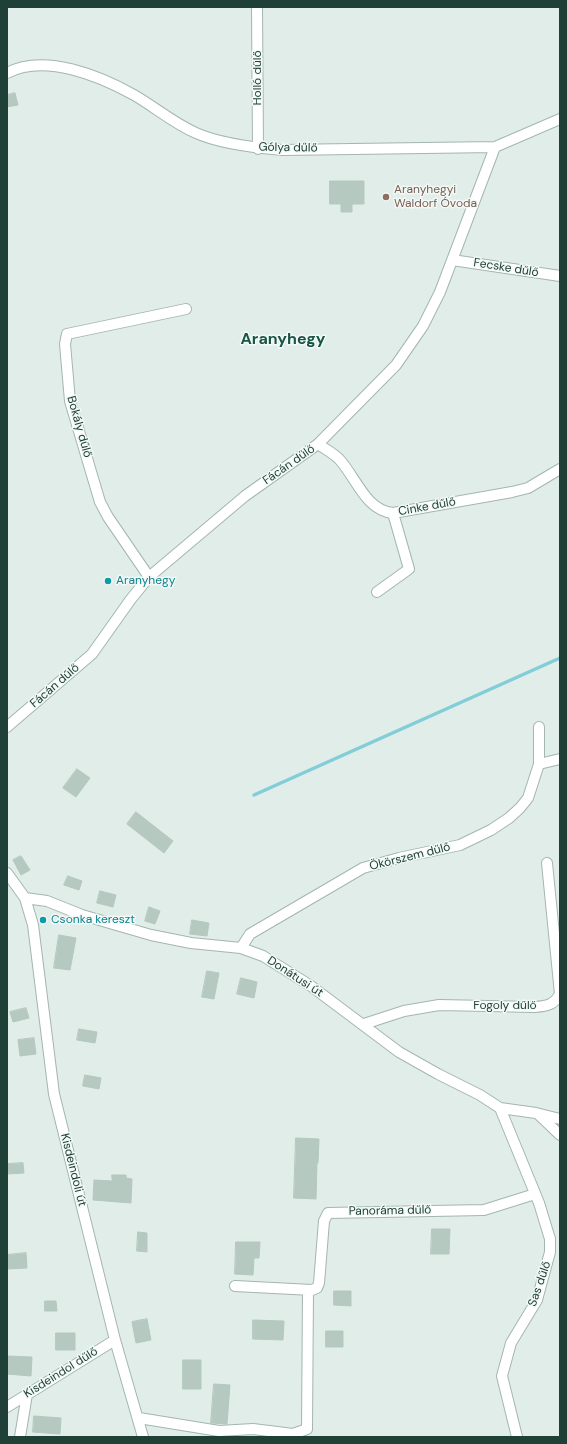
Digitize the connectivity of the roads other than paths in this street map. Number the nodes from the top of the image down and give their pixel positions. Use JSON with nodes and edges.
{"nodes":[{"id":1,"x":257,"y":7,"type":"edge"},
{"id":2,"x":7,"y":73,"type":"edge"},
{"id":3,"x":560,"y":119,"type":"edge"},
{"id":4,"x":495,"y":146,"type":"junction"},
{"id":5,"x":258,"y":148,"type":"junction"},
{"id":6,"x":452,"y":260,"type":"junction"},
{"id":7,"x":560,"y":276,"type":"edge"},
{"id":8,"x":186,"y":310,"type":"dead end"},
{"id":9,"x":318,"y":444,"type":"junction"},
{"id":10,"x":560,"y":469,"type":"edge"},
{"id":11,"x":393,"y":513,"type":"junction"},
{"id":12,"x":148,"y":577,"type":"junction"},
{"id":13,"x":377,"y":592,"type":"dead end"},
{"id":14,"x":7,"y":727,"type":"edge"},
{"id":15,"x":539,"y":727,"type":"dead end"},
{"id":16,"x":560,"y":759,"type":"edge"},
{"id":17,"x":539,"y":764,"type":"junction"},
{"id":18,"x":548,"y":863,"type":"dead end"},
{"id":19,"x":7,"y":873,"type":"edge"},
{"id":20,"x":11,"y":889,"type":"edge"},
{"id":21,"x":25,"y":898,"type":"junction"},
{"id":22,"x":241,"y":948,"type":"junction"},
{"id":23,"x":364,"y":1024,"type":"junction"},
{"id":24,"x":500,"y":1108,"type":"junction"},
{"id":25,"x":536,"y":1113,"type":"junction"},
{"id":26,"x":560,"y":1119,"type":"edge"},
{"id":27,"x":560,"y":1135,"type":"edge"},
{"id":28,"x":535,"y":1194,"type":"junction"},
{"id":29,"x":235,"y":1286,"type":"dead end"},
{"id":30,"x":308,"y":1290,"type":"junction"},
{"id":31,"x":116,"y":1340,"type":"junction"},
{"id":32,"x":27,"y":1394,"type":"junction"},
{"id":33,"x":7,"y":1407,"type":"edge"},
{"id":34,"x":139,"y":1418,"type":"junction"},
{"id":35,"x":293,"y":1435,"type":"edge"},
{"id":36,"x":20,"y":1437,"type":"edge"},
{"id":37,"x":143,"y":1437,"type":"edge"},
{"id":38,"x":517,"y":1437,"type":"edge"}],
"edges":[{"from":1,"to":5,"type":"street","name":"Holló dűlő"},
{"from":2,"to":5,"type":"street","name":"Gólya dűlő"},
{"from":3,"to":4,"type":"street","name":"Gólya dűlő"},
{"from":4,"to":5,"type":"street","name":"Gólya dűlő"},
{"from":4,"to":6,"type":"street","name":"Fácán dűlő"},
{"from":6,"to":7,"type":"street","name":"Fecske dűlő"},
{"from":6,"to":9,"type":"street","name":"Fácán dűlő"},
{"from":8,"to":12,"type":"street","name":"Bokály dűlő"},
{"from":9,"to":11,"type":"street","name":"Cinke dűlő"},
{"from":9,"to":12,"type":"street","name":"Fácán dűlő"},
{"from":10,"to":11,"type":"street","name":"Cinke dűlő"},
{"from":11,"to":13,"type":"street"},
{"from":12,"to":14,"type":"street","name":"Fácán dűlő"},
{"from":15,"to":17,"type":"street","name":"Ökörszem dűlő"},
{"from":16,"to":17,"type":"street"},
{"from":17,"to":22,"type":"street","name":"Ökörszem dűlő"},
{"from":18,"to":23,"type":"street","name":"Fogoly dűlő"},
{"from":19,"to":20,"type":"street"},
{"from":20,"to":21,"type":"street"},
{"from":21,"to":22,"type":"street","name":"Donátusi út"},
{"from":21,"to":31,"type":"street","name":"Kisdeindoli út"},
{"from":22,"to":23,"type":"street","name":"Donátusi út"},
{"from":23,"to":24,"type":"street","name":"Donátusi út"},
{"from":24,"to":25,"type":"street"},
{"from":24,"to":28,"type":"street","name":"Sas dűlő"},
{"from":25,"to":26,"type":"street"},
{"from":25,"to":27,"type":"street"},
{"from":28,"to":30,"type":"street","name":"Panoráma dűlő"},
{"from":28,"to":38,"type":"street","name":"Sas dűlő"},
{"from":29,"to":30,"type":"street"},
{"from":30,"to":35,"type":"street"},
{"from":31,"to":32,"type":"street","name":"Kisdeindol dűlő"},
{"from":31,"to":34,"type":"street","name":"Kisdeindoli út"},
{"from":32,"to":33,"type":"street","name":"Kisdeindol dűlő"},
{"from":32,"to":36,"type":"street"},
{"from":34,"to":35,"type":"street"},
{"from":34,"to":37,"type":"street","name":"Kisdeindoli út"}]}
